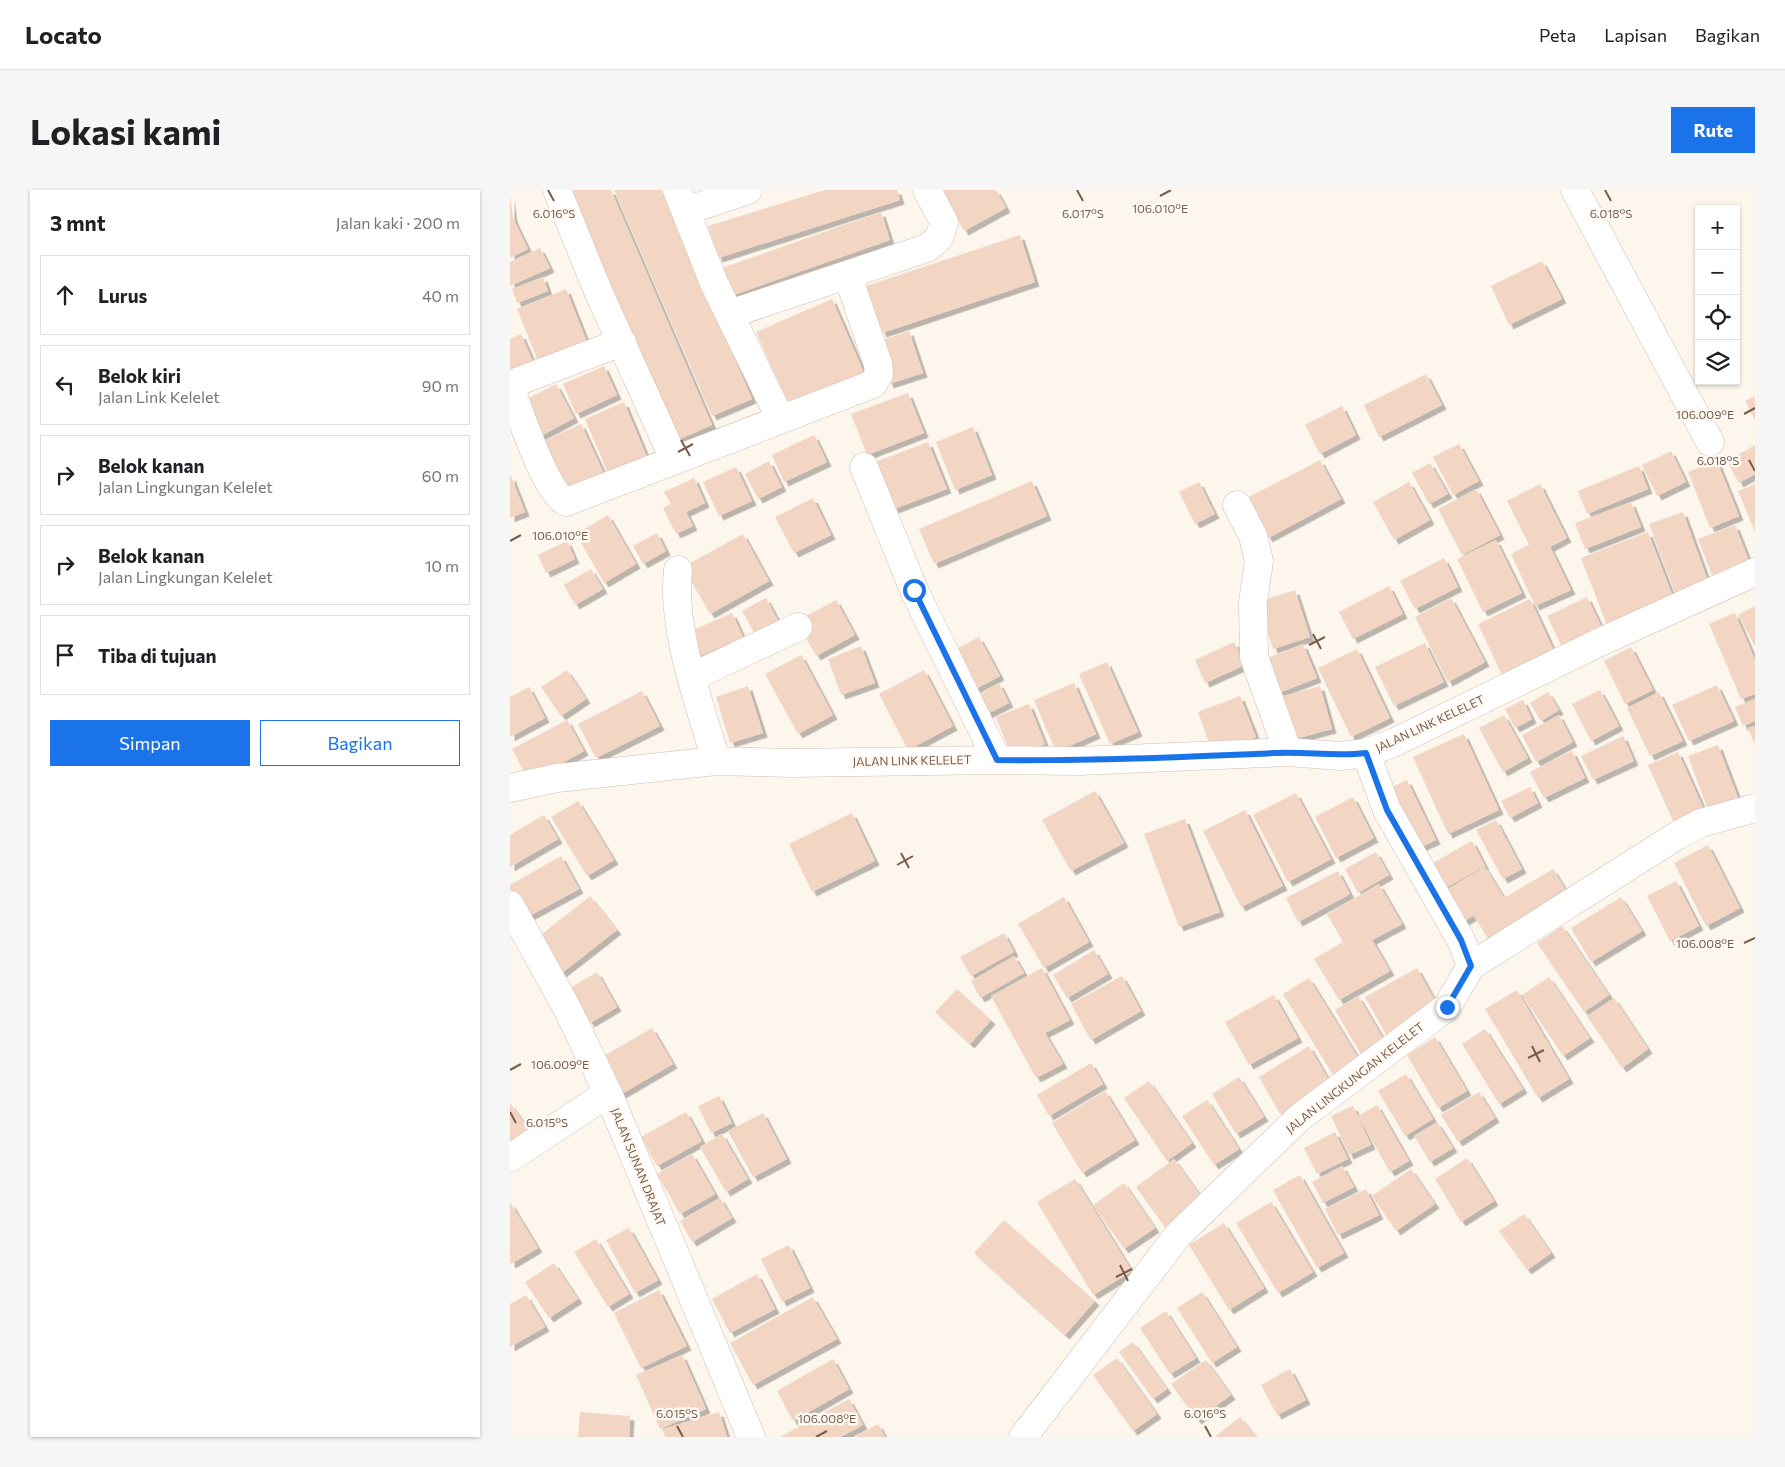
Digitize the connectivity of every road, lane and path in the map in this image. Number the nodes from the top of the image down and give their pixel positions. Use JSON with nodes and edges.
{"nodes":[{"id":1,"x":557,"y":190,"type":"edge"},
{"id":2,"x":748,"y":190,"type":"edge"},
{"id":3,"x":927,"y":190,"type":"edge"},
{"id":4,"x":1575,"y":190,"type":"edge"},
{"id":5,"x":681,"y":200,"type":"edge"},
{"id":6,"x":848,"y":276,"type":"junction"},
{"id":7,"x":730,"y":314,"type":"junction"},
{"id":8,"x":622,"y":342,"type":"junction"},
{"id":9,"x":781,"y":420,"type":"junction"},
{"id":10,"x":1710,"y":442,"type":"dead end"},
{"id":11,"x":674,"y":459,"type":"junction"},
{"id":12,"x":864,"y":467,"type":"dead end"},
{"id":13,"x":1237,"y":505,"type":"dead end"},
{"id":14,"x":678,"y":570,"type":"dead end"},
{"id":15,"x":1755,"y":572,"type":"edge"},
{"id":16,"x":798,"y":627,"type":"dead end"},
{"id":17,"x":692,"y":677,"type":"junction"},
{"id":18,"x":1288,"y":752,"type":"junction"},
{"id":19,"x":1366,"y":753,"type":"junction"},
{"id":20,"x":997,"y":760,"type":"junction"},
{"id":21,"x":716,"y":761,"type":"junction"},
{"id":22,"x":510,"y":788,"type":"edge"},
{"id":23,"x":1755,"y":808,"type":"edge"},
{"id":24,"x":510,"y":905,"type":"edge"},
{"id":25,"x":1471,"y":966,"type":"junction"},
{"id":26,"x":608,"y":1093,"type":"junction"},
{"id":27,"x":510,"y":1158,"type":"edge"},
{"id":28,"x":751,"y":1437,"type":"edge"},
{"id":29,"x":1023,"y":1437,"type":"edge"}],
"edges":[{"from":1,"to":8,"type":"street"},
{"from":2,"to":5,"type":"street"},
{"from":3,"to":6,"type":"street"},
{"from":4,"to":10,"type":"street"},
{"from":5,"to":7,"type":"street"},
{"from":6,"to":7,"type":"street"},
{"from":6,"to":9,"type":"street"},
{"from":7,"to":9,"type":"street"},
{"from":8,"to":11,"type":"street"},
{"from":8,"to":11,"type":"street"},
{"from":9,"to":11,"type":"street"},
{"from":12,"to":20,"type":"street"},
{"from":13,"to":18,"type":"street"},
{"from":14,"to":17,"type":"street"},
{"from":15,"to":19,"type":"street","name":"JALAN LINK KELELET"},
{"from":16,"to":17,"type":"street"},
{"from":17,"to":21,"type":"street"},
{"from":18,"to":19,"type":"street","name":"JALAN LINK KELELET"},
{"from":18,"to":20,"type":"street","name":"JALAN LINK KELELET"},
{"from":19,"to":25,"type":"street"},
{"from":20,"to":21,"type":"street","name":"JALAN LINK KELELET"},
{"from":21,"to":22,"type":"street","name":"JALAN LINK KELELET"},
{"from":23,"to":25,"type":"street"},
{"from":24,"to":26,"type":"street","name":"JALAN SUNAN DRAJAT"},
{"from":25,"to":29,"type":"street","name":"JALAN LINGKUNGAN KELELET"},
{"from":26,"to":27,"type":"street"},
{"from":26,"to":28,"type":"street","name":"JALAN SUNAN DRAJAT"}]}
